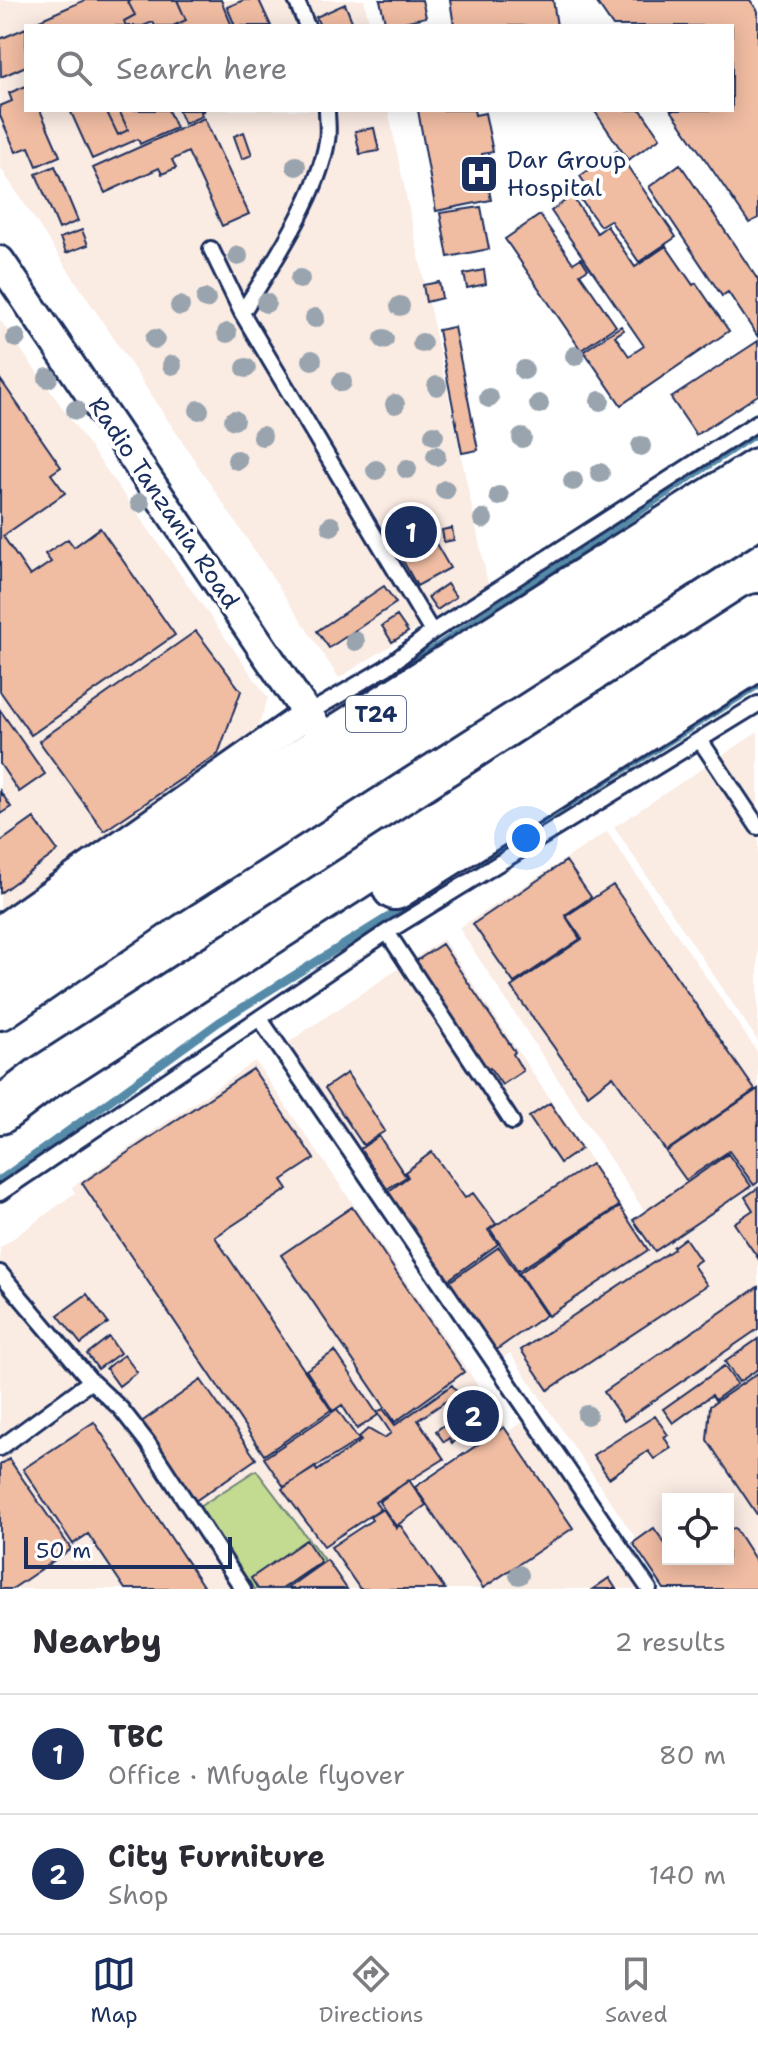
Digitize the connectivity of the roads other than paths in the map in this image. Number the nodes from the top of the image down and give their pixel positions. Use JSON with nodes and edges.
{"nodes":[{"id":1,"x":296,"y":0,"type":"edge"},
{"id":2,"x":306,"y":24,"type":"edge"},
{"id":3,"x":327,"y":112,"type":"edge"},
{"id":4,"x":211,"y":249,"type":"dead end"},
{"id":5,"x":0,"y":261,"type":"edge"},
{"id":6,"x":242,"y":313,"type":"junction"},
{"id":7,"x":758,"y":422,"type":"edge"},
{"id":8,"x":758,"y":471,"type":"edge"},
{"id":9,"x":758,"y":514,"type":"edge"},
{"id":10,"x":758,"y":617,"type":"edge"},
{"id":11,"x":432,"y":632,"type":"junction"},
{"id":12,"x":758,"y":657,"type":"edge"},
{"id":13,"x":758,"y":704,"type":"edge"},
{"id":14,"x":318,"y":729,"type":"junction"},
{"id":15,"x":700,"y":740,"type":"junction"},
{"id":16,"x":758,"y":827,"type":"edge"},
{"id":17,"x":0,"y":930,"type":"edge"},
{"id":18,"x":387,"y":932,"type":"junction"},
{"id":19,"x":0,"y":966,"type":"edge"},
{"id":20,"x":0,"y":1007,"type":"edge"},
{"id":21,"x":260,"y":1019,"type":"junction"},
{"id":22,"x":0,"y":1111,"type":"edge"},
{"id":23,"x":512,"y":1122,"type":"dead end"},
{"id":24,"x":0,"y":1143,"type":"edge"},
{"id":25,"x":0,"y":1193,"type":"edge"},
{"id":26,"x":0,"y":1273,"type":"edge"},
{"id":27,"x":91,"y":1381,"type":"junction"},
{"id":28,"x":0,"y":1448,"type":"edge"},
{"id":29,"x":243,"y":1589,"type":"edge"},
{"id":30,"x":649,"y":1589,"type":"edge"}],
"edges":[{"from":1,"to":2,"type":"lane"},
{"from":3,"to":6,"type":"lane"},
{"from":4,"to":6,"type":"lane"},
{"from":5,"to":14,"type":"street","name":"Radio Tanzania Road"},
{"from":6,"to":11,"type":"lane"},
{"from":7,"to":11,"type":"lane"},
{"from":8,"to":14,"type":"highway","number":"T24"},
{"from":9,"to":20,"type":"highway"},
{"from":10,"to":22,"type":"highway"},
{"from":11,"to":14,"type":"lane"},
{"from":12,"to":24,"type":"highway"},
{"from":13,"to":15,"type":"lane"},
{"from":14,"to":17,"type":"street"},
{"from":14,"to":19,"type":"highway","number":"T24"},
{"from":15,"to":16,"type":"lane"},
{"from":15,"to":18,"type":"lane"},
{"from":18,"to":21,"type":"lane"},
{"from":18,"to":23,"type":"lane"},
{"from":21,"to":25,"type":"lane"},
{"from":21,"to":30,"type":"lane"},
{"from":26,"to":27,"type":"lane"},
{"from":27,"to":28,"type":"lane"},
{"from":27,"to":29,"type":"lane"}]}
